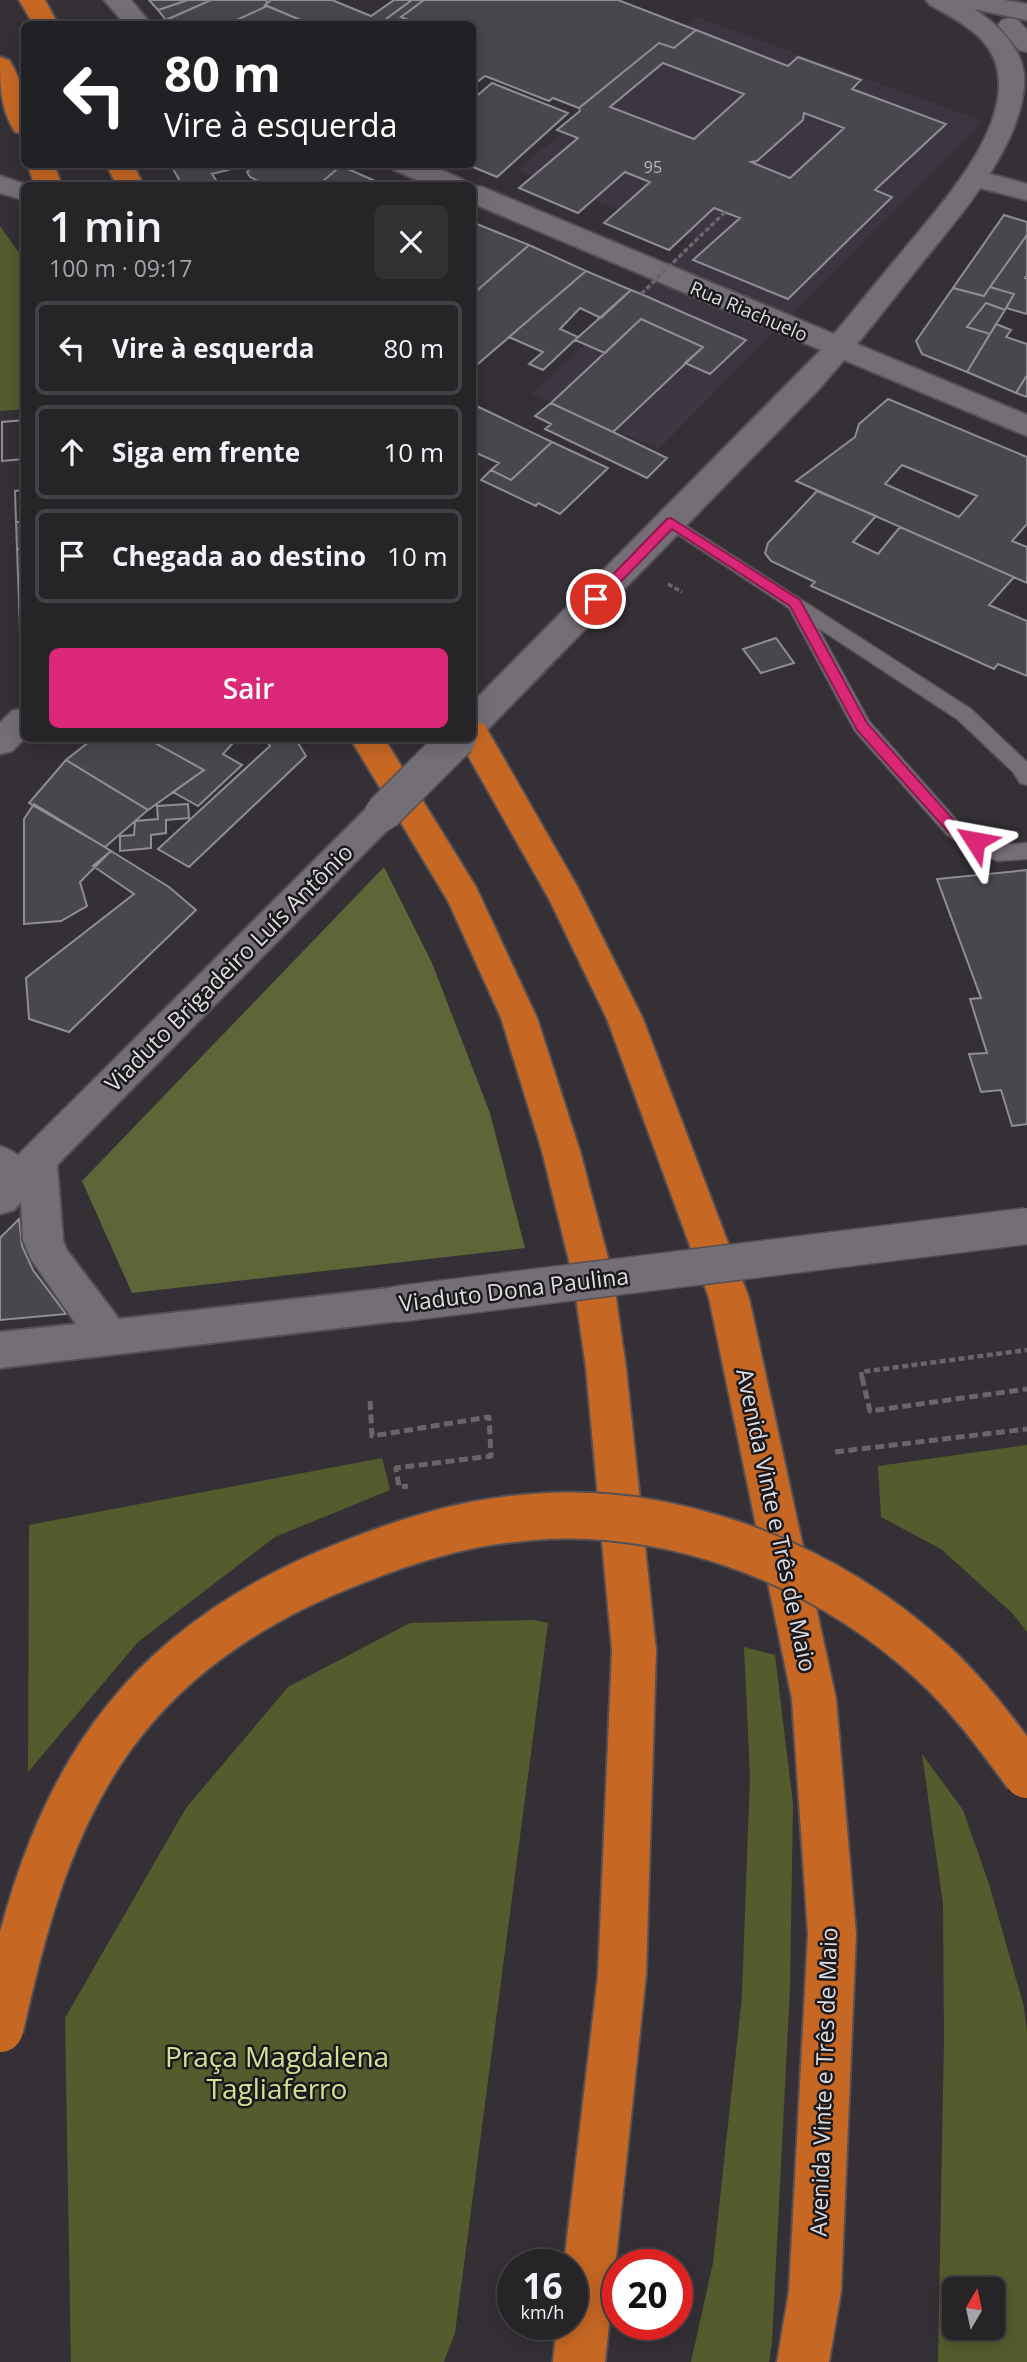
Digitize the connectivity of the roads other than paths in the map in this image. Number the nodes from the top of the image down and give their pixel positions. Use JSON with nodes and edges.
{"nodes":[{"id":1,"x":32,"y":0,"type":"edge"},
{"id":2,"x":117,"y":0,"type":"edge"},
{"id":3,"x":939,"y":0,"type":"edge"},
{"id":4,"x":965,"y":0,"type":"edge"},
{"id":5,"x":1027,"y":12,"type":"edge"},
{"id":6,"x":43,"y":21,"type":"edge"},
{"id":7,"x":135,"y":21,"type":"edge"},
{"id":8,"x":1027,"y":29,"type":"edge"},
{"id":9,"x":1027,"y":45,"type":"edge"},
{"id":10,"x":0,"y":65,"type":"edge"},
{"id":11,"x":21,"y":118,"type":"edge"},
{"id":12,"x":413,"y":168,"type":"edge"},
{"id":13,"x":975,"y":178,"type":"junction"},
{"id":14,"x":445,"y":182,"type":"edge"},
{"id":15,"x":0,"y":184,"type":"edge"},
{"id":16,"x":21,"y":191,"type":"edge"},
{"id":17,"x":1027,"y":192,"type":"edge"},
{"id":18,"x":476,"y":196,"type":"edge"},
{"id":19,"x":839,"y":349,"type":"junction"},
{"id":20,"x":1027,"y":426,"type":"edge"},
{"id":21,"x":671,"y":522,"type":"junction"},
{"id":22,"x":795,"y":603,"type":"junction"},
{"id":23,"x":476,"y":720,"type":"edge"},
{"id":24,"x":21,"y":723,"type":"edge"},
{"id":25,"x":476,"y":740,"type":"edge"},
{"id":26,"x":0,"y":742,"type":"edge"},
{"id":27,"x":368,"y":742,"type":"edge"},
{"id":28,"x":454,"y":742,"type":"edge"},
{"id":29,"x":1027,"y":778,"type":"edge"},
{"id":30,"x":1027,"y":851,"type":"edge"},
{"id":31,"x":14,"y":1175,"type":"edge"},
{"id":32,"x":1027,"y":1226,"type":"edge"},
{"id":33,"x":109,"y":1337,"type":"junction"},
{"id":34,"x":0,"y":1350,"type":"edge"},
{"id":35,"x":1027,"y":1775,"type":"edge"},
{"id":36,"x":0,"y":2029,"type":"edge"},
{"id":37,"x":579,"y":2362,"type":"edge"},
{"id":38,"x":803,"y":2362,"type":"edge"}],
"edges":[{"from":1,"to":6,"type":"highway"},
{"from":2,"to":7,"type":"main road"},
{"from":3,"to":13,"type":"main road"},
{"from":4,"to":5,"type":"main road"},
{"from":8,"to":9,"type":"street"},
{"from":10,"to":11,"type":"highway"},
{"from":12,"to":14,"type":"main road"},
{"from":13,"to":17,"type":"main road"},
{"from":13,"to":19,"type":"main road"},
{"from":15,"to":16,"type":"main road"},
{"from":18,"to":19,"type":"main road","name":"Rua Riachuelo"},
{"from":19,"to":20,"type":"main road","name":"Rua Riachuelo"},
{"from":19,"to":21,"type":"main road"},
{"from":21,"to":22,"type":"lane"},
{"from":21,"to":23,"type":"main road"},
{"from":22,"to":29,"type":"lane"},
{"from":22,"to":30,"type":"lane"},
{"from":24,"to":26,"type":"main road"},
{"from":25,"to":38,"type":"highway","name":"Avenida Vinte e Três de Maio"},
{"from":27,"to":37,"type":"highway"},
{"from":28,"to":31,"type":"main road","name":"Viaduto Brigadeiro Luís Antônio","bridge":true},
{"from":31,"to":33,"type":"main road"},
{"from":32,"to":33,"type":"main road","name":"Viaduto Dona Paulina","bridge":true},
{"from":33,"to":34,"type":"main road","name":"Viaduto Dona Paulina"},
{"from":35,"to":36,"type":"highway","bridge":true}]}
